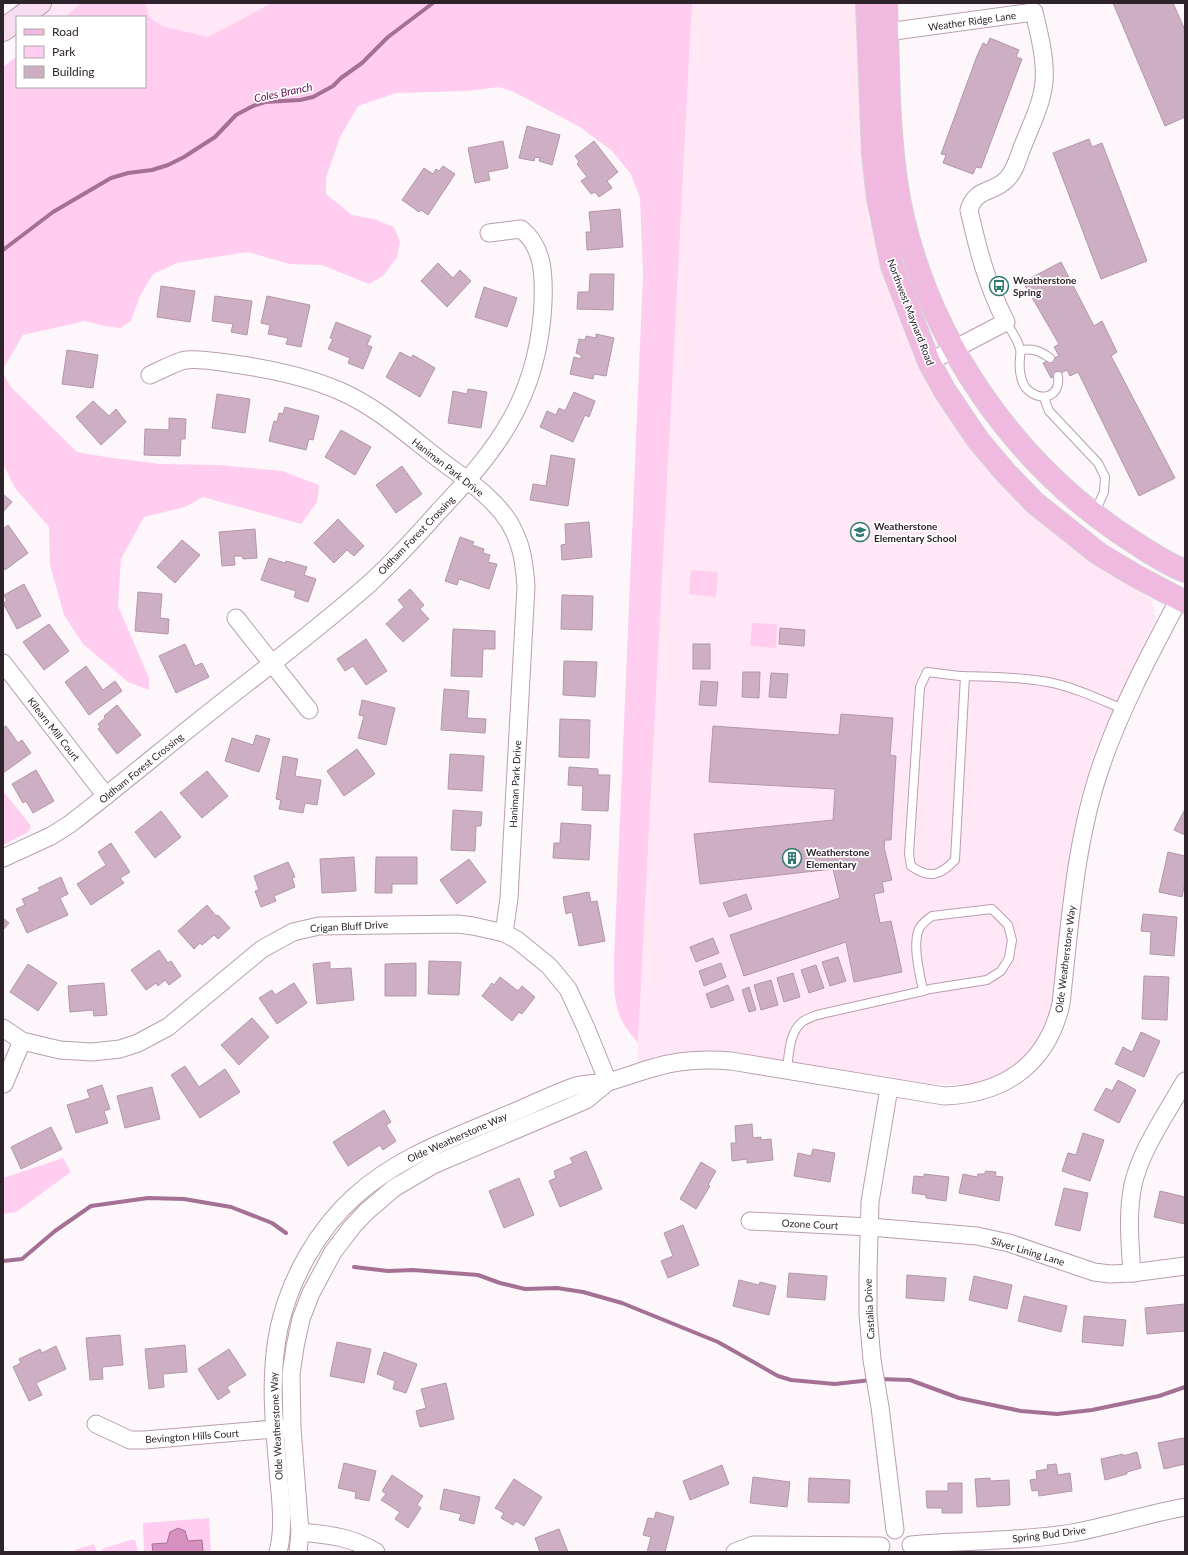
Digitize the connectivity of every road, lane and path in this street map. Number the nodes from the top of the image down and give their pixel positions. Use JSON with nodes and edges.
{"nodes":[{"id":1,"x":40,"y":3,"type":"edge"},
{"id":2,"x":867,"y":3,"type":"edge"},
{"id":3,"x":886,"y":3,"type":"edge"},
{"id":4,"x":22,"y":16,"type":"edge"},
{"id":5,"x":16,"y":21,"type":"edge"},
{"id":6,"x":3,"y":30,"type":"edge"},
{"id":7,"x":887,"y":32,"type":"junction"},
{"id":8,"x":488,"y":233,"type":"dead end"},
{"id":9,"x":1006,"y":322,"type":"junction"},
{"id":10,"x":954,"y":349,"type":"junction"},
{"id":11,"x":1021,"y":350,"type":"junction"},
{"id":12,"x":1050,"y":358,"type":"dead end"},
{"id":13,"x":929,"y":362,"type":"junction"},
{"id":14,"x":150,"y":375,"type":"dead end"},
{"id":15,"x":1058,"y":376,"type":"dead end"},
{"id":16,"x":1047,"y":397,"type":"junction"},
{"id":17,"x":467,"y":480,"type":"junction"},
{"id":18,"x":1094,"y":514,"type":"junction"},
{"id":19,"x":1185,"y":570,"type":"edge"},
{"id":20,"x":1183,"y":596,"type":"edge"},
{"id":21,"x":236,"y":618,"type":"dead end"},
{"id":22,"x":3,"y":662,"type":"edge"},
{"id":23,"x":272,"y":664,"type":"junction"},
{"id":24,"x":966,"y":676,"type":"junction"},
{"id":25,"x":1123,"y":709,"type":"junction"},
{"id":26,"x":309,"y":710,"type":"dead end"},
{"id":27,"x":106,"y":796,"type":"junction"},
{"id":28,"x":3,"y":858,"type":"edge"},
{"id":29,"x":504,"y":933,"type":"junction"},
{"id":30,"x":923,"y":991,"type":"junction"},
{"id":31,"x":3,"y":1028,"type":"edge"},
{"id":32,"x":22,"y":1041,"type":"junction"},
{"id":33,"x":787,"y":1070,"type":"junction"},
{"id":34,"x":1185,"y":1081,"type":"edge"},
{"id":35,"x":608,"y":1082,"type":"junction"},
{"id":36,"x":4,"y":1084,"type":"dead end"},
{"id":37,"x":889,"y":1088,"type":"junction"},
{"id":38,"x":750,"y":1221,"type":"dead end"},
{"id":39,"x":870,"y":1227,"type":"junction"},
{"id":40,"x":1185,"y":1266,"type":"edge"},
{"id":41,"x":1132,"y":1274,"type":"junction"},
{"id":42,"x":96,"y":1424,"type":"dead end"},
{"id":43,"x":292,"y":1428,"type":"junction"},
{"id":44,"x":274,"y":1430,"type":"junction"},
{"id":45,"x":1185,"y":1506,"type":"edge"},
{"id":46,"x":895,"y":1530,"type":"junction"},
{"id":47,"x":300,"y":1532,"type":"junction"},
{"id":48,"x":911,"y":1548,"type":"edge"},
{"id":49,"x":882,"y":1549,"type":"edge"},
{"id":50,"x":278,"y":1552,"type":"edge"},
{"id":51,"x":298,"y":1552,"type":"edge"},
{"id":52,"x":376,"y":1552,"type":"edge"},
{"id":53,"x":735,"y":1552,"type":"edge"}],
"edges":[{"from":1,"to":4,"type":"street"},
{"from":2,"to":13,"type":"main road","name":"Northwest Maynard Road"},
{"from":3,"to":7,"type":"main road"},
{"from":5,"to":6,"type":"street"},
{"from":7,"to":9,"type":"street","name":"Weather Ridge Lane"},
{"from":7,"to":10,"type":"main road"},
{"from":8,"to":17,"type":"street","name":"Oldham Forest Crossing"},
{"from":9,"to":10,"type":"street"},
{"from":9,"to":11,"type":"lane"},
{"from":10,"to":13,"type":"street"},
{"from":10,"to":18,"type":"main road"},
{"from":11,"to":12,"type":"lane"},
{"from":11,"to":16,"type":"lane"},
{"from":13,"to":20,"type":"main road","name":"Northwest Maynard Road"},
{"from":14,"to":17,"type":"street","name":"Haniman Park Drive"},
{"from":15,"to":16,"type":"lane"},
{"from":16,"to":18,"type":"lane"},
{"from":17,"to":23,"type":"street","name":"Oldham Forest Crossing"},
{"from":17,"to":29,"type":"street","name":"Haniman Park Drive"},
{"from":18,"to":19,"type":"main road"},
{"from":20,"to":25,"type":"street","name":"Olde Weatherstone Way"},
{"from":21,"to":23,"type":"street"},
{"from":22,"to":27,"type":"street","name":"Kilearn Mill Court"},
{"from":23,"to":26,"type":"street"},
{"from":23,"to":27,"type":"street","name":"Oldham Forest Crossing"},
{"from":24,"to":24,"type":"lane"},
{"from":24,"to":25,"type":"lane"},
{"from":25,"to":37,"type":"street","name":"Olde Weatherstone Way"},
{"from":27,"to":28,"type":"street","name":"Oldham Forest Crossing"},
{"from":29,"to":32,"type":"street","name":"Crigan Bluff Drive"},
{"from":29,"to":35,"type":"street","name":"Crigan Bluff Drive"},
{"from":30,"to":30,"type":"lane"},
{"from":30,"to":33,"type":"lane"},
{"from":31,"to":32,"type":"street","name":"Crigan Bluff Drive"},
{"from":32,"to":36,"type":"street"},
{"from":33,"to":35,"type":"street","name":"Olde Weatherstone Way"},
{"from":33,"to":37,"type":"street","name":"Olde Weatherstone Way"},
{"from":34,"to":41,"type":"street"},
{"from":35,"to":43,"type":"street","name":"Olde Weatherstone Way"},
{"from":35,"to":44,"type":"street","name":"Olde Weatherstone Way"},
{"from":37,"to":39,"type":"street","name":"Castalia Drive"},
{"from":38,"to":39,"type":"street","name":"Ozone Court"},
{"from":39,"to":41,"type":"street","name":"Silver Lining Lane"},
{"from":39,"to":46,"type":"street","name":"Castalia Drive"},
{"from":40,"to":41,"type":"street","name":"Silver Lining Lane"},
{"from":42,"to":44,"type":"street","name":"Bevington Hills Court"},
{"from":43,"to":44,"type":"street","name":"Bevington Hills Court"},
{"from":43,"to":47,"type":"street","name":"Olde Weatherstone Way"},
{"from":44,"to":50,"type":"street","name":"Olde Weatherstone Way"},
{"from":45,"to":48,"type":"street","name":"Spring Bud Drive"},
{"from":46,"to":48,"type":"street"},
{"from":46,"to":49,"type":"street"},
{"from":47,"to":51,"type":"street","name":"Olde Weatherstone Way"},
{"from":47,"to":52,"type":"street"},
{"from":49,"to":53,"type":"street"}]}
